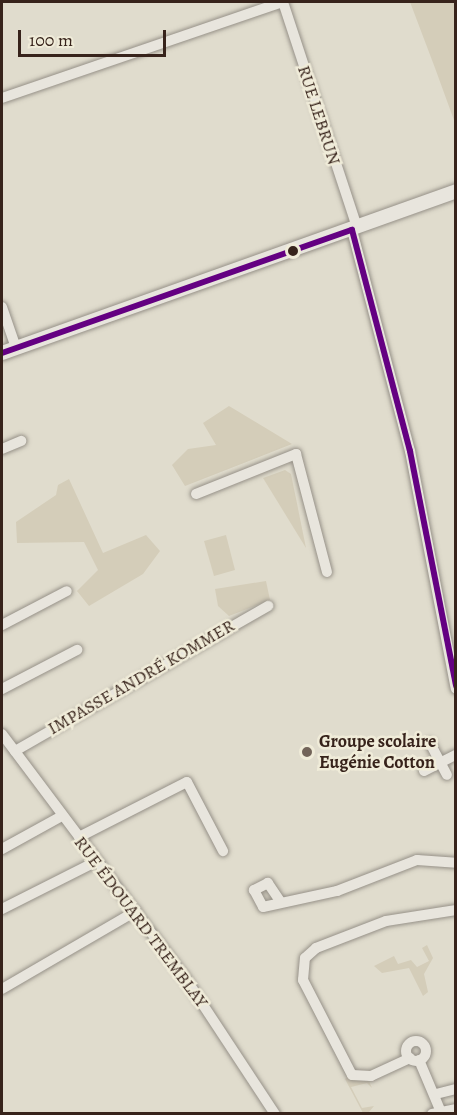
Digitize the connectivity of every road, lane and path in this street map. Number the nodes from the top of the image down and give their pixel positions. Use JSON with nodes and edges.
{"nodes":[{"id":1,"x":283,"y":2,"type":"edge"},
{"id":2,"x":2,"y":98,"type":"edge"},
{"id":3,"x":456,"y":191,"type":"edge"},
{"id":4,"x":354,"y":229,"type":"junction"},
{"id":5,"x":2,"y":307,"type":"edge"},
{"id":6,"x":16,"y":348,"type":"junction"},
{"id":7,"x":2,"y":353,"type":"edge"},
{"id":8,"x":21,"y":441,"type":"dead end"},
{"id":9,"x":2,"y":449,"type":"edge"},
{"id":10,"x":195,"y":494,"type":"dead end"},
{"id":11,"x":327,"y":572,"type":"dead end"},
{"id":12,"x":67,"y":591,"type":"dead end"},
{"id":13,"x":268,"y":606,"type":"dead end"},
{"id":14,"x":2,"y":626,"type":"edge"},
{"id":15,"x":77,"y":650,"type":"dead end"},
{"id":16,"x":456,"y":688,"type":"edge"},
{"id":17,"x":2,"y":689,"type":"edge"},
{"id":18,"x":2,"y":734,"type":"edge"},
{"id":19,"x":430,"y":743,"type":"dead end"},
{"id":20,"x":15,"y":751,"type":"junction"},
{"id":21,"x":456,"y":755,"type":"edge"},
{"id":22,"x":439,"y":762,"type":"junction"},
{"id":23,"x":424,"y":771,"type":"dead end"},
{"id":24,"x":447,"y":775,"type":"dead end"},
{"id":25,"x":62,"y":816,"type":"junction"},
{"id":26,"x":79,"y":837,"type":"junction"},
{"id":27,"x":2,"y":849,"type":"edge"},
{"id":28,"x":223,"y":851,"type":"dead end"},
{"id":29,"x":97,"y":861,"type":"junction"},
{"id":30,"x":456,"y":863,"type":"edge"},
{"id":31,"x":280,"y":901,"type":"dead end"},
{"id":32,"x":2,"y":909,"type":"edge"},
{"id":33,"x":136,"y":910,"type":"junction"},
{"id":34,"x":456,"y":910,"type":"edge"},
{"id":35,"x":2,"y":990,"type":"edge"},
{"id":36,"x":456,"y":1089,"type":"edge"},
{"id":37,"x":436,"y":1094,"type":"junction"},
{"id":38,"x":456,"y":1109,"type":"edge"},
{"id":39,"x":275,"y":1113,"type":"edge"},
{"id":40,"x":436,"y":1113,"type":"edge"}],
"edges":[{"from":1,"to":2,"type":"street"},
{"from":1,"to":4,"type":"street","name":"RUE LEBRUN"},
{"from":3,"to":4,"type":"street"},
{"from":4,"to":6,"type":"street"},
{"from":4,"to":16,"type":"street","name":"RUE LEBRUN"},
{"from":5,"to":6,"type":"street"},
{"from":6,"to":7,"type":"street"},
{"from":8,"to":9,"type":"street"},
{"from":10,"to":11,"type":"street"},
{"from":12,"to":14,"type":"street"},
{"from":13,"to":20,"type":"street","name":"IMPASSE ANDRÉ KOMMER"},
{"from":15,"to":17,"type":"street"},
{"from":18,"to":20,"type":"street","name":"RUE ÉDOUARD TREMBLAY"},
{"from":19,"to":22,"type":"street"},
{"from":20,"to":25,"type":"street","name":"RUE ÉDOUARD TREMBLAY"},
{"from":21,"to":22,"type":"street"},
{"from":22,"to":23,"type":"street"},
{"from":22,"to":24,"type":"street"},
{"from":25,"to":26,"type":"street","name":"RUE ÉDOUARD TREMBLAY"},
{"from":25,"to":27,"type":"street"},
{"from":26,"to":28,"type":"street"},
{"from":26,"to":29,"type":"street","name":"RUE ÉDOUARD TREMBLAY"},
{"from":29,"to":32,"type":"street"},
{"from":29,"to":33,"type":"street","name":"RUE ÉDOUARD TREMBLAY"},
{"from":30,"to":31,"type":"street"},
{"from":33,"to":35,"type":"street"},
{"from":33,"to":39,"type":"street","name":"RUE ÉDOUARD TREMBLAY"},
{"from":34,"to":37,"type":"street"},
{"from":36,"to":37,"type":"street"},
{"from":37,"to":40,"type":"street"},
{"from":38,"to":40,"type":"street"}]}
